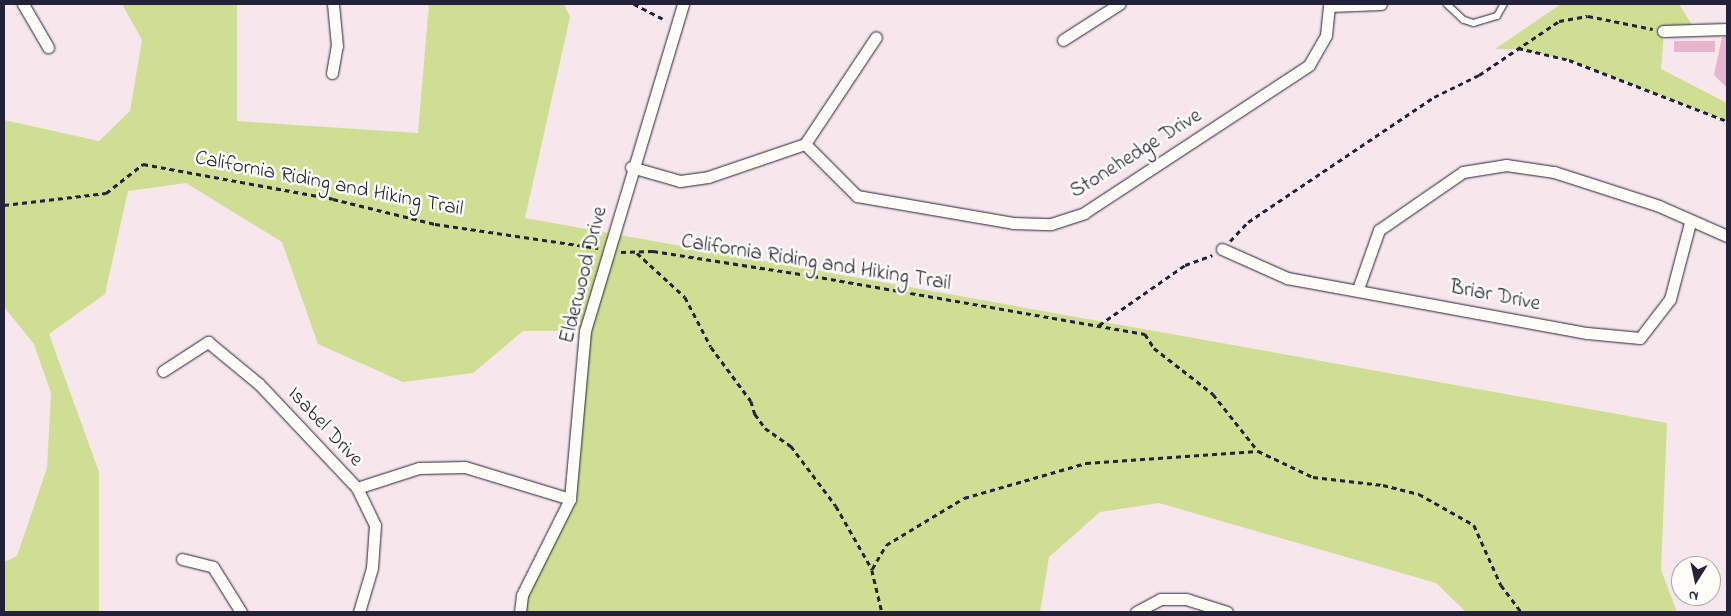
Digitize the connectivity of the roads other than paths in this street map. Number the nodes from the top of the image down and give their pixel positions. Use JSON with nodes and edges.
{"nodes":[{"id":1,"x":23,"y":4,"type":"edge"},
{"id":2,"x":333,"y":4,"type":"edge"},
{"id":3,"x":683,"y":4,"type":"edge"},
{"id":4,"x":1119,"y":4,"type":"edge"},
{"id":5,"x":1381,"y":4,"type":"edge"},
{"id":6,"x":1447,"y":4,"type":"edge"},
{"id":7,"x":1504,"y":4,"type":"edge"},
{"id":8,"x":1329,"y":5,"type":"edge"},
{"id":9,"x":1727,"y":29,"type":"edge"},
{"id":10,"x":1664,"y":31,"type":"road end"},
{"id":11,"x":876,"y":37,"type":"dead end"},
{"id":12,"x":1063,"y":40,"type":"dead end"},
{"id":13,"x":48,"y":46,"type":"dead end"},
{"id":14,"x":332,"y":73,"type":"dead end"},
{"id":15,"x":805,"y":144,"type":"junction"},
{"id":16,"x":631,"y":167,"type":"junction"},
{"id":17,"x":1690,"y":223,"type":"junction"},
{"id":18,"x":1727,"y":236,"type":"edge"},
{"id":19,"x":1222,"y":249,"type":"road end"},
{"id":20,"x":1358,"y":289,"type":"junction"},
{"id":21,"x":164,"y":371,"type":"dead end"},
{"id":22,"x":357,"y":488,"type":"junction"},
{"id":23,"x":570,"y":499,"type":"junction"},
{"id":24,"x":182,"y":559,"type":"dead end"},
{"id":25,"x":241,"y":612,"type":"edge"},
{"id":26,"x":359,"y":612,"type":"edge"},
{"id":27,"x":520,"y":612,"type":"edge"},
{"id":28,"x":1136,"y":612,"type":"edge"},
{"id":29,"x":1227,"y":612,"type":"edge"}],
"edges":[{"from":1,"to":13,"type":"street"},
{"from":2,"to":14,"type":"street"},
{"from":3,"to":16,"type":"street","name":"Elderwood Drive"},
{"from":4,"to":12,"type":"street"},
{"from":5,"to":8,"type":"street"},
{"from":6,"to":7,"type":"lane"},
{"from":8,"to":15,"type":"street","name":"Stonehedge Drive"},
{"from":9,"to":10,"type":"street"},
{"from":11,"to":15,"type":"street"},
{"from":15,"to":16,"type":"street"},
{"from":16,"to":23,"type":"street","name":"Elderwood Drive"},
{"from":17,"to":18,"type":"street"},
{"from":17,"to":20,"type":"street"},
{"from":17,"to":20,"type":"street","name":"Briar Drive"},
{"from":19,"to":20,"type":"street","name":"Briar Drive"},
{"from":21,"to":22,"type":"street","name":"Isabel Drive"},
{"from":22,"to":23,"type":"street"},
{"from":22,"to":26,"type":"street","name":"Isabel Drive"},
{"from":23,"to":27,"type":"street","name":"Elderwood Drive"},
{"from":24,"to":25,"type":"street"},
{"from":28,"to":29,"type":"street"}]}
